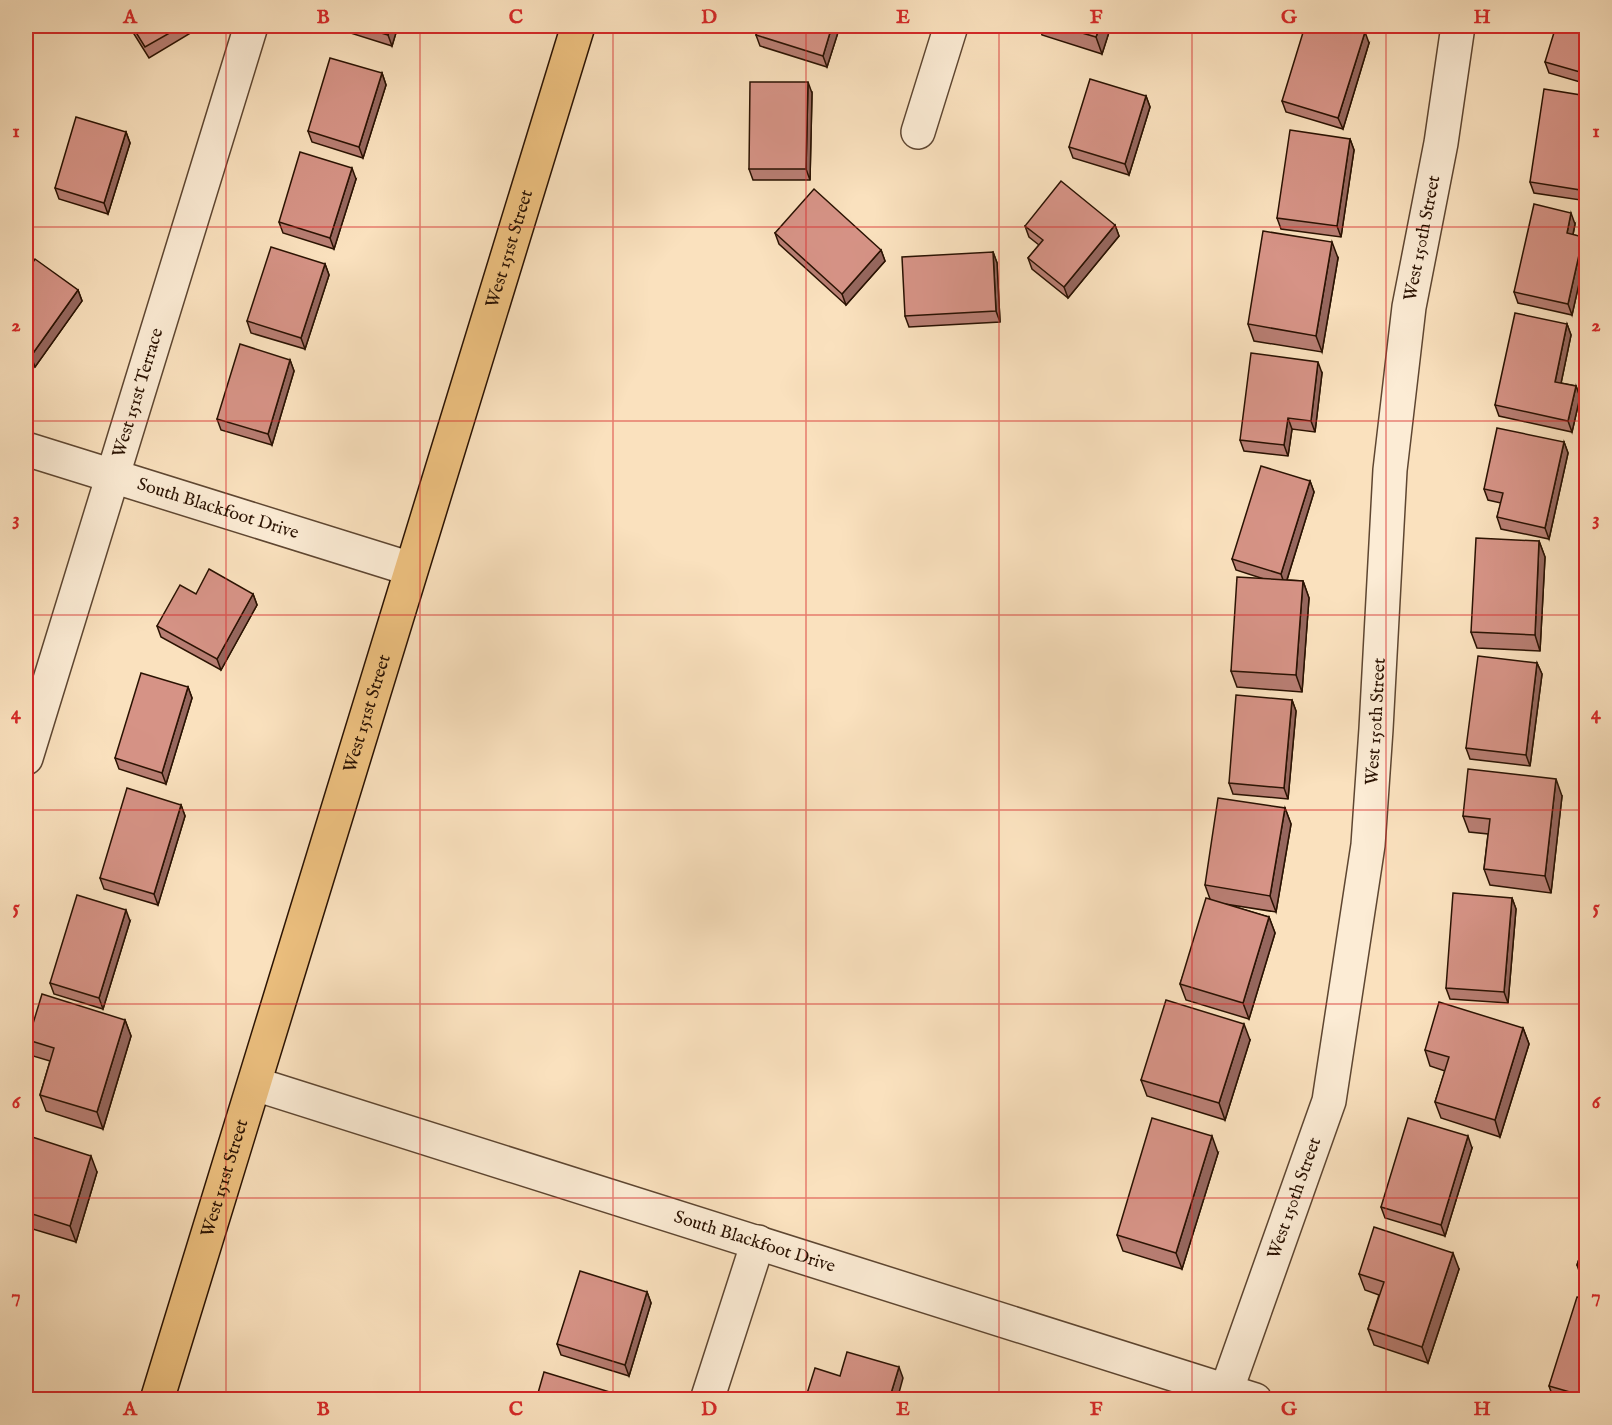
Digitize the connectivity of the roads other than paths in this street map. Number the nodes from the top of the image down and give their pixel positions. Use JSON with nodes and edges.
{"nodes":[{"id":1,"x":251,"y":26,"type":"edge"},
{"id":2,"x":578,"y":26,"type":"edge"},
{"id":3,"x":951,"y":26,"type":"edge"},
{"id":4,"x":1458,"y":26,"type":"edge"},
{"id":5,"x":918,"y":132,"type":"dead end"},
{"id":6,"x":26,"y":449,"type":"edge"},
{"id":7,"x":112,"y":477,"type":"junction"},
{"id":8,"x":411,"y":569,"type":"junction"},
{"id":9,"x":26,"y":758,"type":"edge"},
{"id":10,"x":255,"y":1084,"type":"junction"},
{"id":11,"x":758,"y":1242,"type":"junction"},
{"id":12,"x":1234,"y":1396,"type":"edge"},
{"id":13,"x":158,"y":1400,"type":"edge"},
{"id":14,"x":707,"y":1400,"type":"edge"}],
"edges":[{"from":1,"to":7,"type":"street","name":"West 151st Terrace"},
{"from":2,"to":8,"type":"main road","name":"West 151st Street"},
{"from":3,"to":5,"type":"street"},
{"from":4,"to":12,"type":"street","name":"West 150th Street"},
{"from":6,"to":7,"type":"street","name":"South Blackfoot Drive"},
{"from":7,"to":8,"type":"street","name":"South Blackfoot Drive"},
{"from":7,"to":9,"type":"street","name":"West 151st Terrace"},
{"from":8,"to":10,"type":"main road","name":"West 151st Street"},
{"from":10,"to":11,"type":"street","name":"South Blackfoot Drive"},
{"from":10,"to":13,"type":"main road","name":"West 151st Street"},
{"from":11,"to":12,"type":"street","name":"South Blackfoot Drive"},
{"from":11,"to":14,"type":"street"}]}
